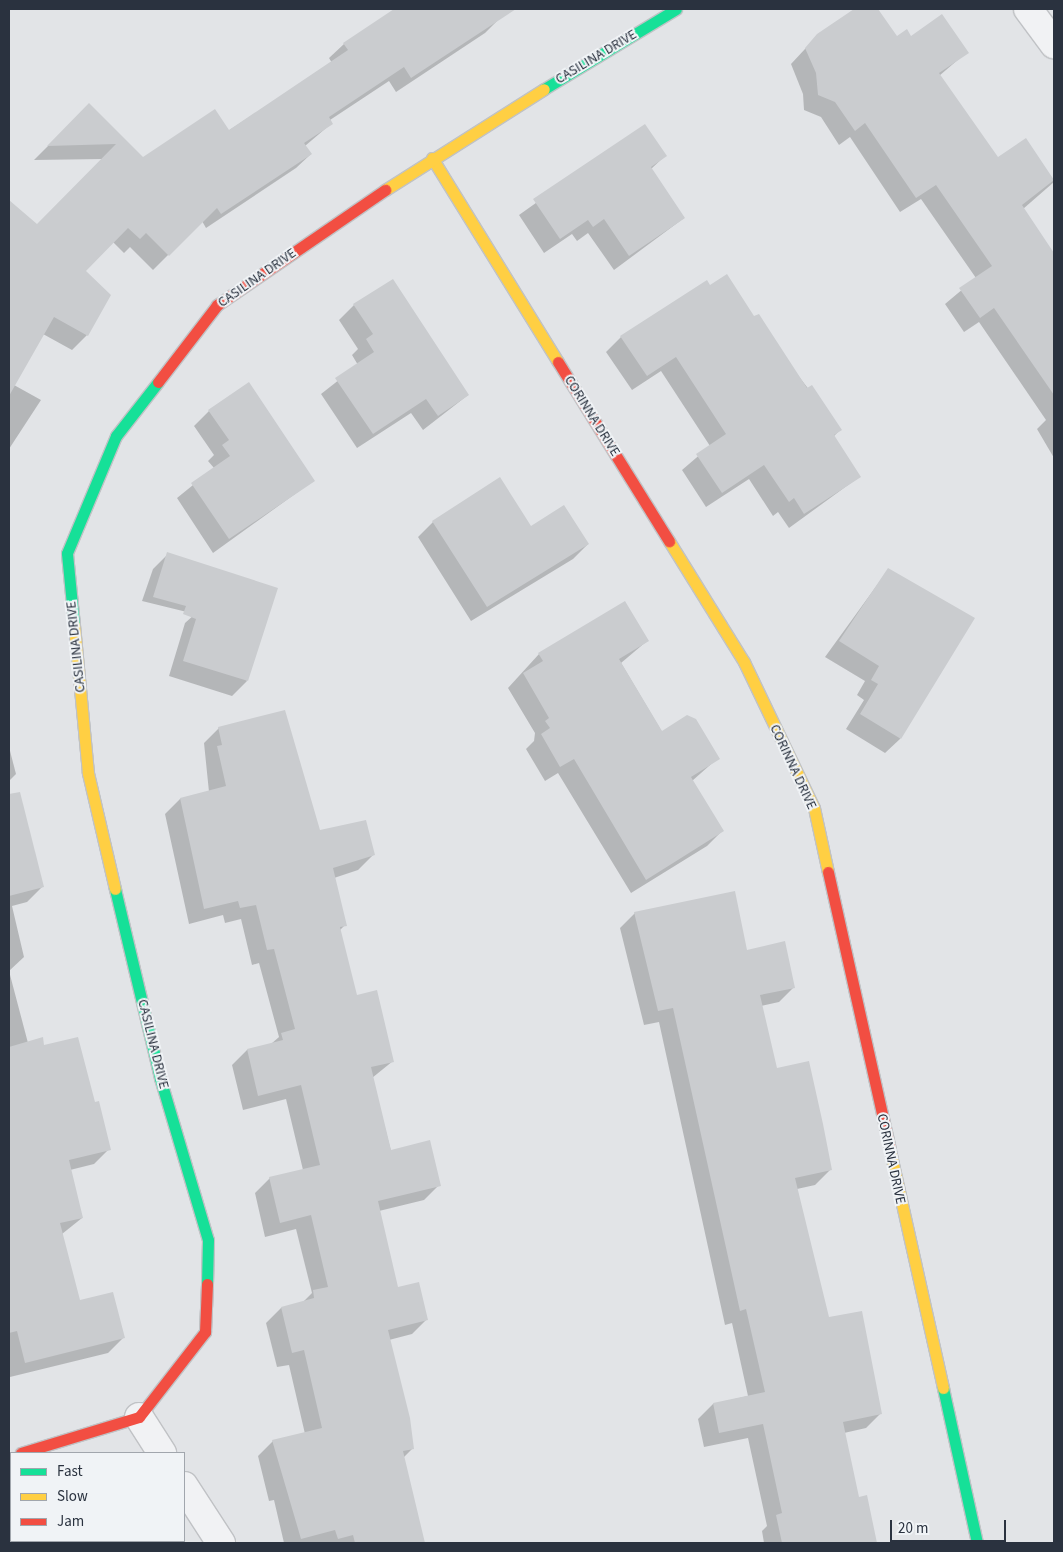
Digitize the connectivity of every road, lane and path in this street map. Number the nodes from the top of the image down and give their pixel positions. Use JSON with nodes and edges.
{"nodes":[{"id":1,"x":676,"y":9,"type":"edge"},
{"id":2,"x":1028,"y":9,"type":"edge"},
{"id":3,"x":1054,"y":44,"type":"edge"},
{"id":4,"x":432,"y":158,"type":"junction"},
{"id":5,"x":139,"y":1418,"type":"junction"},
{"id":6,"x":24,"y":1452,"type":"edge"},
{"id":7,"x":161,"y":1452,"type":"edge"},
{"id":8,"x":185,"y":1488,"type":"edge"},
{"id":9,"x":221,"y":1543,"type":"edge"},
{"id":10,"x":977,"y":1543,"type":"edge"}],
"edges":[{"from":1,"to":4,"type":"street","name":"CASILINA DRIVE"},
{"from":2,"to":3,"type":"street"},
{"from":4,"to":5,"type":"street","name":"CASILINA DRIVE"},
{"from":4,"to":10,"type":"street","name":"CORINNA DRIVE"},
{"from":5,"to":6,"type":"street"},
{"from":5,"to":7,"type":"street"},
{"from":8,"to":9,"type":"street"}]}
